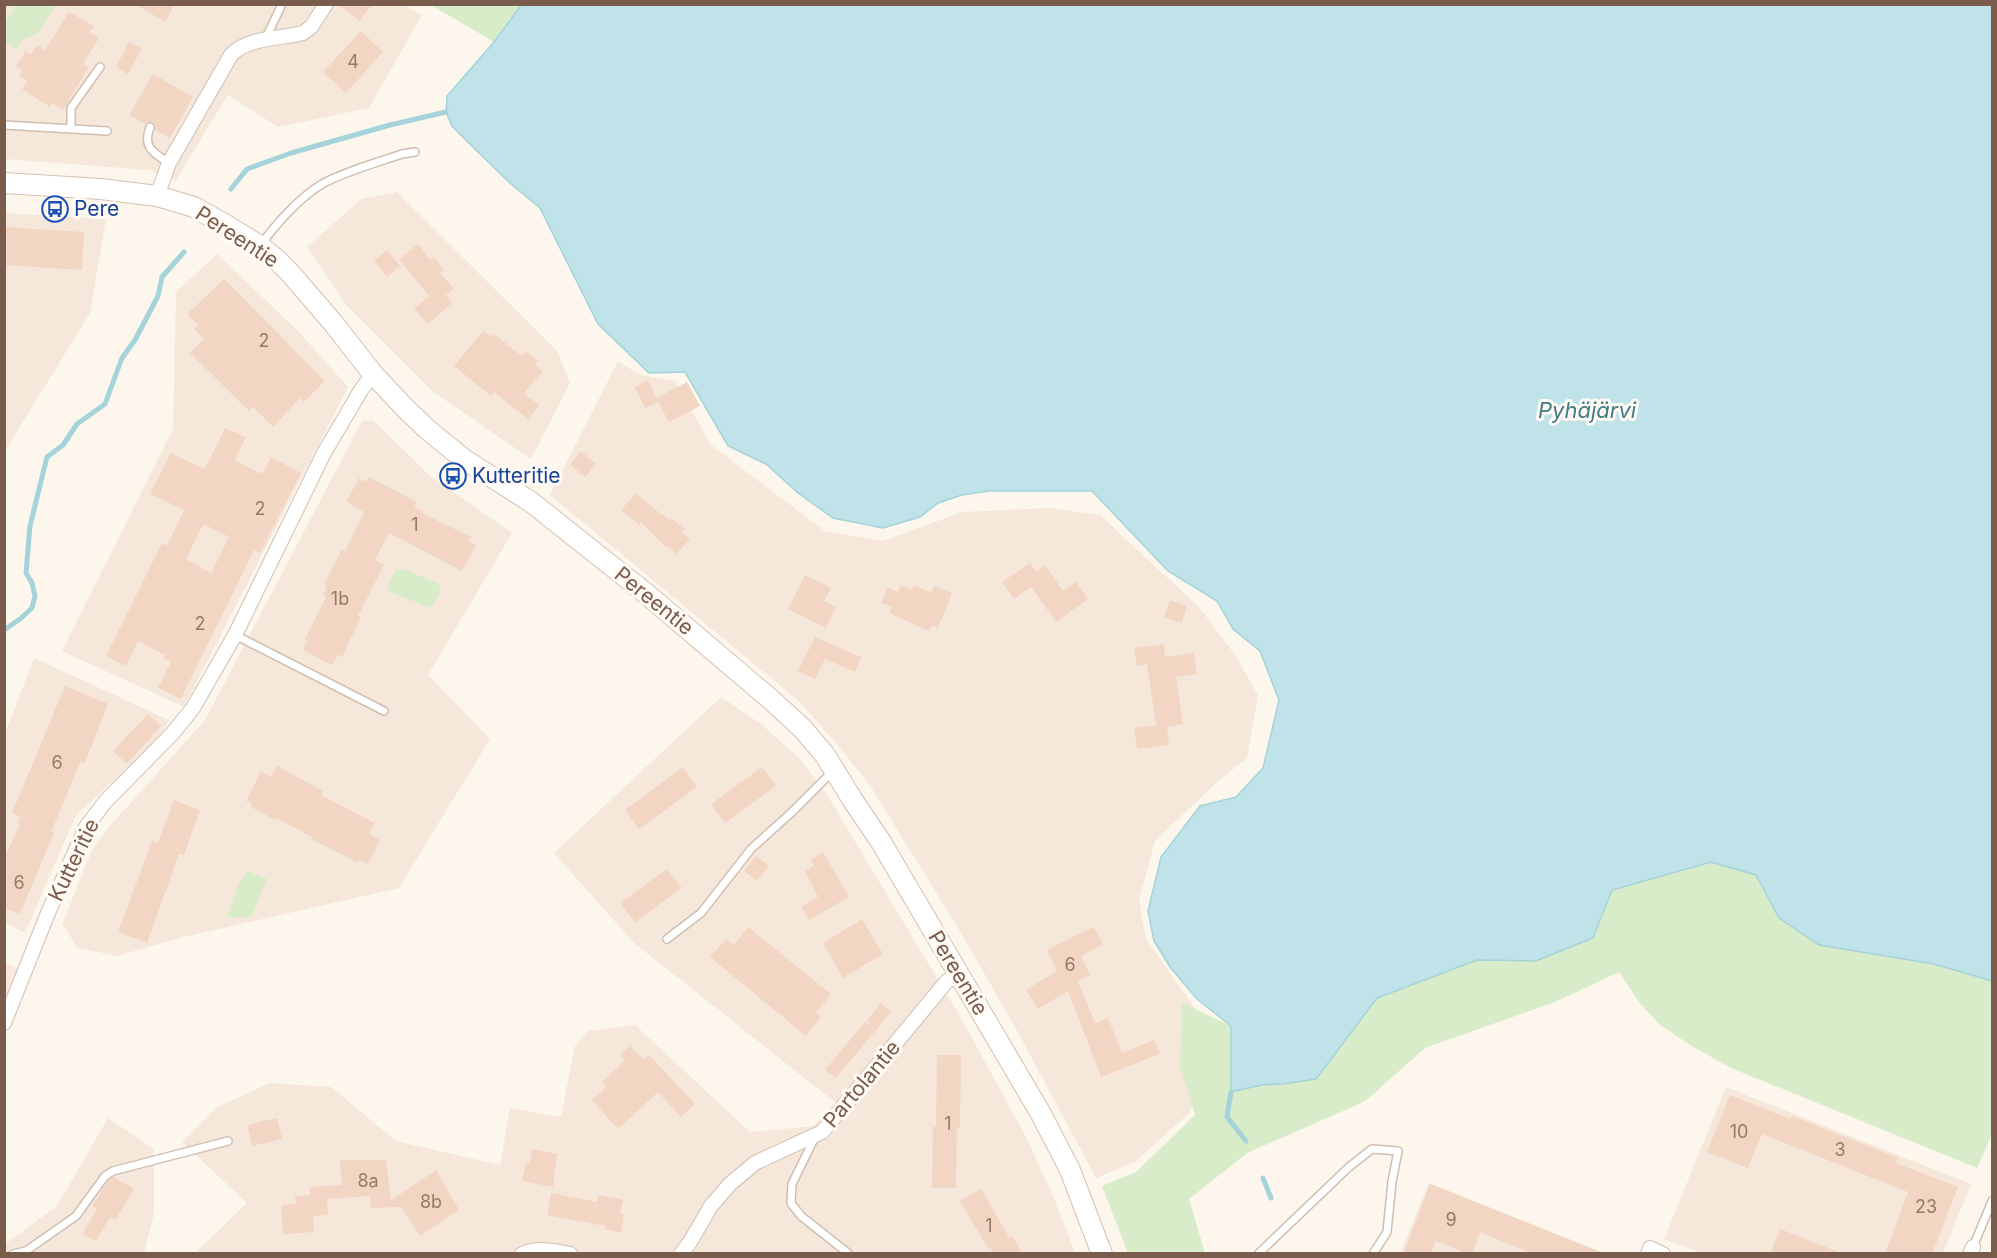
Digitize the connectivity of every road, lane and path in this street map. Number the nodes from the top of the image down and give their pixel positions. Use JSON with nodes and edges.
{"nodes":[{"id":1,"x":282,"y":4,"type":"edge"},
{"id":2,"x":326,"y":4,"type":"edge"},
{"id":3,"x":265,"y":40,"type":"junction"},
{"id":4,"x":100,"y":67,"type":"dead end"},
{"id":5,"x":4,"y":125,"type":"edge"},
{"id":6,"x":150,"y":127,"type":"dead end"},
{"id":7,"x":71,"y":128,"type":"junction"},
{"id":8,"x":107,"y":131,"type":"dead end"},
{"id":9,"x":415,"y":152,"type":"dead end"},
{"id":10,"x":169,"y":163,"type":"junction"},
{"id":11,"x":4,"y":183,"type":"edge"},
{"id":12,"x":157,"y":196,"type":"junction"},
{"id":13,"x":260,"y":246,"type":"junction"},
{"id":14,"x":373,"y":374,"type":"junction"},
{"id":15,"x":235,"y":635,"type":"junction"},
{"id":16,"x":384,"y":711,"type":"dead end"},
{"id":17,"x":835,"y":769,"type":"junction"},
{"id":18,"x":667,"y":939,"type":"dead end"},
{"id":19,"x":960,"y":976,"type":"junction"},
{"id":20,"x":4,"y":1023,"type":"edge"},
{"id":21,"x":816,"y":1135,"type":"junction"},
{"id":22,"x":228,"y":1140,"type":"dead end"},
{"id":23,"x":1992,"y":1200,"type":"edge"},
{"id":24,"x":1972,"y":1250,"type":"edge"},
{"id":25,"x":13,"y":1254,"type":"edge"},
{"id":26,"x":522,"y":1254,"type":"edge"},
{"id":27,"x":570,"y":1254,"type":"edge"},
{"id":28,"x":681,"y":1254,"type":"edge"},
{"id":29,"x":849,"y":1254,"type":"edge"},
{"id":30,"x":1102,"y":1254,"type":"edge"},
{"id":31,"x":1258,"y":1254,"type":"edge"},
{"id":32,"x":1373,"y":1254,"type":"edge"}],
"edges":[{"from":1,"to":3,"type":"lane"},
{"from":2,"to":3,"type":"street"},
{"from":3,"to":10,"type":"street"},
{"from":4,"to":7,"type":"lane"},
{"from":5,"to":7,"type":"lane"},
{"from":6,"to":10,"type":"lane"},
{"from":7,"to":8,"type":"lane"},
{"from":9,"to":13,"type":"lane"},
{"from":10,"to":12,"type":"street"},
{"from":11,"to":12,"type":"street","name":"Pereentie"},
{"from":12,"to":13,"type":"street","name":"Pereentie"},
{"from":13,"to":14,"type":"street","name":"Pereentie"},
{"from":14,"to":15,"type":"street","name":"Kutteritie"},
{"from":14,"to":17,"type":"street","name":"Pereentie"},
{"from":15,"to":16,"type":"lane"},
{"from":15,"to":20,"type":"street","name":"Kutteritie"},
{"from":17,"to":18,"type":"lane"},
{"from":17,"to":19,"type":"street","name":"Pereentie"},
{"from":19,"to":21,"type":"street","name":"Partolantie"},
{"from":19,"to":30,"type":"street","name":"Pereentie"},
{"from":21,"to":28,"type":"street","name":"Partolantie"},
{"from":21,"to":29,"type":"lane"},
{"from":22,"to":25,"type":"lane"},
{"from":23,"to":24,"type":"lane"},
{"from":26,"to":27,"type":"street"},
{"from":31,"to":32,"type":"lane"}]}
